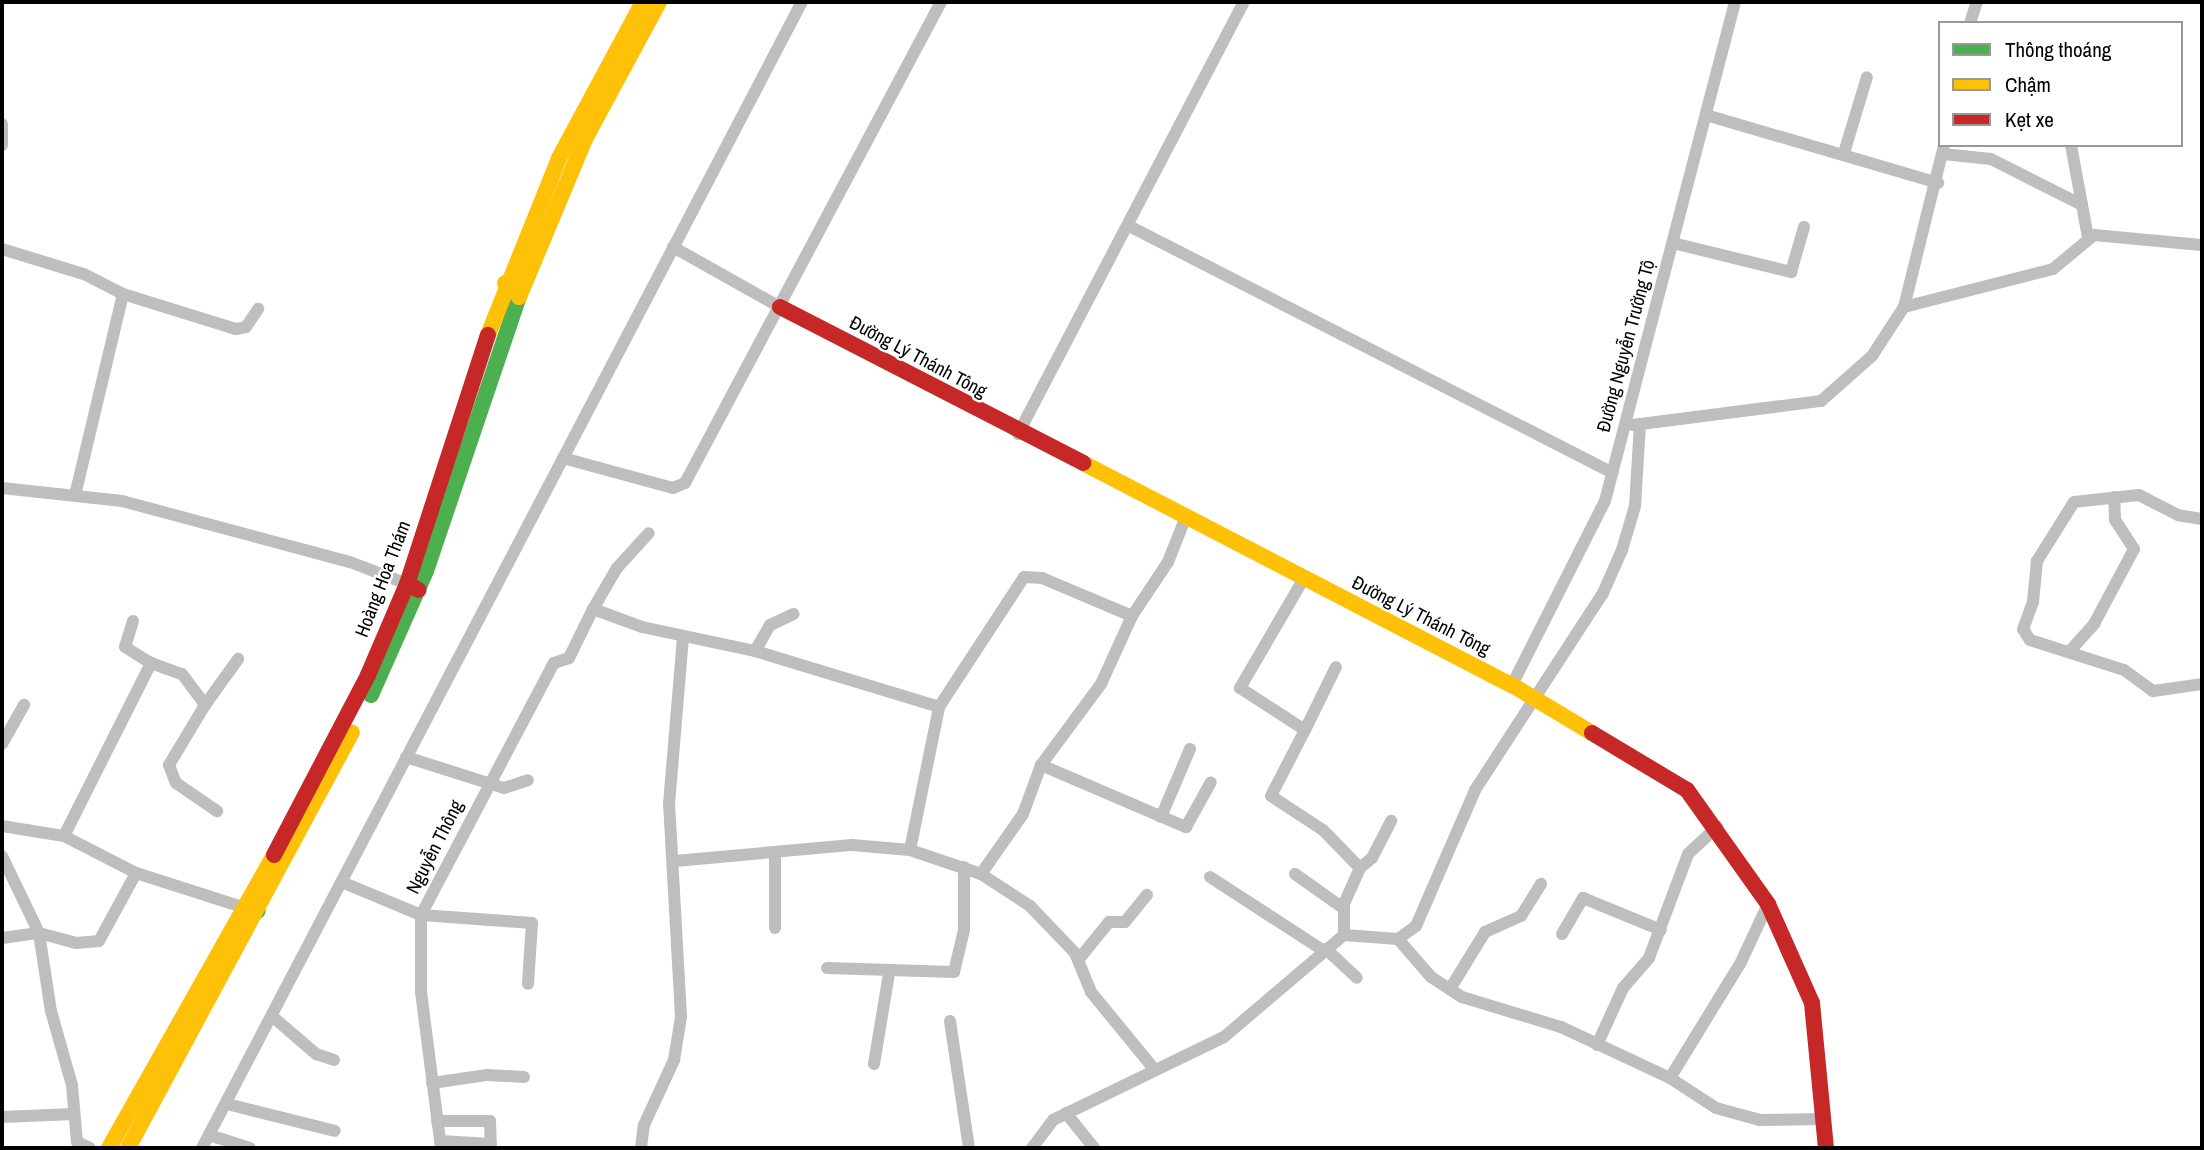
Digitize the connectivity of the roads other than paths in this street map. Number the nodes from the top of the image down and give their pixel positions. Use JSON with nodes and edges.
{"nodes":[{"id":1,"x":643,"y":2,"type":"edge"},
{"id":2,"x":659,"y":2,"type":"edge"},
{"id":3,"x":802,"y":2,"type":"edge"},
{"id":4,"x":941,"y":2,"type":"edge"},
{"id":5,"x":1244,"y":2,"type":"edge"},
{"id":6,"x":1735,"y":2,"type":"edge"},
{"id":7,"x":1977,"y":2,"type":"edge"},
{"id":8,"x":1971,"y":21,"type":"edge"},
{"id":9,"x":1867,"y":77,"type":"dead end"},
{"id":10,"x":1706,"y":115,"type":"junction"},
{"id":11,"x":2,"y":124,"type":"edge"},
{"id":12,"x":2,"y":145,"type":"edge"},
{"id":13,"x":2071,"y":147,"type":"edge"},
{"id":14,"x":1944,"y":150,"type":"edge"},
{"id":15,"x":1844,"y":153,"type":"junction"},
{"id":16,"x":1938,"y":183,"type":"junction"},
{"id":17,"x":2082,"y":205,"type":"junction"},
{"id":18,"x":1129,"y":226,"type":"junction"},
{"id":19,"x":1804,"y":228,"type":"dead end"},
{"id":20,"x":2088,"y":238,"type":"junction"},
{"id":21,"x":1673,"y":243,"type":"junction"},
{"id":22,"x":2202,"y":245,"type":"edge"},
{"id":23,"x":673,"y":247,"type":"junction"},
{"id":24,"x":2,"y":249,"type":"edge"},
{"id":25,"x":512,"y":286,"type":"junction"},
{"id":26,"x":123,"y":294,"type":"junction"},
{"id":27,"x":780,"y":307,"type":"junction"},
{"id":28,"x":1904,"y":307,"type":"junction"},
{"id":29,"x":258,"y":309,"type":"dead end"},
{"id":30,"x":1640,"y":424,"type":"junction"},
{"id":31,"x":1625,"y":426,"type":"junction"},
{"id":32,"x":1018,"y":434,"type":"junction"},
{"id":33,"x":563,"y":457,"type":"junction"},
{"id":34,"x":1613,"y":473,"type":"junction"},
{"id":35,"x":2,"y":488,"type":"edge"},
{"id":36,"x":76,"y":492,"type":"junction"},
{"id":37,"x":2114,"y":497,"type":"junction"},
{"id":38,"x":1185,"y":519,"type":"junction"},
{"id":39,"x":2202,"y":519,"type":"edge"},
{"id":40,"x":649,"y":533,"type":"dead end"},
{"id":41,"x":1303,"y":580,"type":"junction"},
{"id":42,"x":413,"y":587,"type":"junction"},
{"id":43,"x":593,"y":609,"type":"junction"},
{"id":44,"x":794,"y":614,"type":"dead end"},
{"id":45,"x":1132,"y":616,"type":"junction"},
{"id":46,"x":133,"y":621,"type":"dead end"},
{"id":47,"x":682,"y":638,"type":"junction"},
{"id":48,"x":755,"y":651,"type":"junction"},
{"id":49,"x":2069,"y":652,"type":"junction"},
{"id":50,"x":238,"y":659,"type":"dead end"},
{"id":51,"x":151,"y":663,"type":"junction"},
{"id":52,"x":1336,"y":667,"type":"dead end"},
{"id":53,"x":2202,"y":684,"type":"edge"},
{"id":54,"x":1512,"y":685,"type":"junction"},
{"id":55,"x":1535,"y":699,"type":"junction"},
{"id":56,"x":24,"y":705,"type":"dead end"},
{"id":57,"x":205,"y":705,"type":"junction"},
{"id":58,"x":939,"y":707,"type":"junction"},
{"id":59,"x":1305,"y":730,"type":"junction"},
{"id":60,"x":2,"y":744,"type":"edge"},
{"id":61,"x":1190,"y":749,"type":"dead end"},
{"id":62,"x":407,"y":757,"type":"junction"},
{"id":63,"x":1041,"y":765,"type":"junction"},
{"id":64,"x":528,"y":780,"type":"dead end"},
{"id":65,"x":1211,"y":782,"type":"dead end"},
{"id":66,"x":489,"y":784,"type":"junction"},
{"id":67,"x":217,"y":811,"type":"dead end"},
{"id":68,"x":1161,"y":817,"type":"junction"},
{"id":69,"x":1391,"y":821,"type":"dead end"},
{"id":70,"x":2,"y":826,"type":"edge"},
{"id":71,"x":1717,"y":827,"type":"junction"},
{"id":72,"x":64,"y":836,"type":"junction"},
{"id":73,"x":909,"y":850,"type":"junction"},
{"id":74,"x":775,"y":852,"type":"junction"},
{"id":75,"x":2,"y":856,"type":"edge"},
{"id":76,"x":675,"y":861,"type":"junction"},
{"id":77,"x":964,"y":867,"type":"junction"},
{"id":78,"x":1360,"y":868,"type":"junction"},
{"id":79,"x":136,"y":873,"type":"junction"},
{"id":80,"x":981,"y":874,"type":"junction"},
{"id":81,"x":1295,"y":874,"type":"dead end"},
{"id":82,"x":1210,"y":877,"type":"dead end"},
{"id":83,"x":344,"y":883,"type":"junction"},
{"id":84,"x":1541,"y":884,"type":"dead end"},
{"id":85,"x":1147,"y":895,"type":"dead end"},
{"id":86,"x":1768,"y":904,"type":"junction"},
{"id":87,"x":1343,"y":908,"type":"junction"},
{"id":88,"x":252,"y":910,"type":"junction"},
{"id":89,"x":421,"y":915,"type":"junction"},
{"id":90,"x":775,"y":928,"type":"dead end"},
{"id":91,"x":1661,"y":930,"type":"junction"},
{"id":92,"x":38,"y":933,"type":"junction"},
{"id":93,"x":1562,"y":934,"type":"dead end"},
{"id":94,"x":1343,"y":935,"type":"junction"},
{"id":95,"x":2,"y":938,"type":"edge"},
{"id":96,"x":1398,"y":939,"type":"junction"},
{"id":97,"x":1325,"y":950,"type":"junction"},
{"id":98,"x":1079,"y":959,"type":"junction"},
{"id":99,"x":827,"y":968,"type":"dead end"},
{"id":100,"x":889,"y":973,"type":"junction"},
{"id":101,"x":1357,"y":978,"type":"dead end"},
{"id":102,"x":528,"y":984,"type":"dead end"},
{"id":103,"x":1450,"y":989,"type":"junction"},
{"id":104,"x":273,"y":1017,"type":"junction"},
{"id":105,"x":950,"y":1021,"type":"dead end"},
{"id":106,"x":1597,"y":1045,"type":"junction"},
{"id":107,"x":334,"y":1060,"type":"dead end"},
{"id":108,"x":874,"y":1064,"type":"dead end"},
{"id":109,"x":1154,"y":1069,"type":"junction"},
{"id":110,"x":524,"y":1077,"type":"dead end"},
{"id":111,"x":1670,"y":1078,"type":"junction"},
{"id":112,"x":432,"y":1083,"type":"junction"},
{"id":113,"x":227,"y":1104,"type":"junction"},
{"id":114,"x":1066,"y":1113,"type":"junction"},
{"id":115,"x":73,"y":1114,"type":"junction"},
{"id":116,"x":2,"y":1117,"type":"edge"},
{"id":117,"x":1824,"y":1119,"type":"junction"},
{"id":118,"x":437,"y":1121,"type":"junction"},
{"id":119,"x":335,"y":1131,"type":"dead end"},
{"id":120,"x":209,"y":1135,"type":"junction"},
{"id":121,"x":441,"y":1145,"type":"edge"},
{"id":122,"x":491,"y":1146,"type":"edge"},
{"id":123,"x":90,"y":1148,"type":"edge"},
{"id":124,"x":109,"y":1148,"type":"edge"},
{"id":125,"x":128,"y":1148,"type":"edge"},
{"id":126,"x":202,"y":1148,"type":"edge"},
{"id":127,"x":250,"y":1148,"type":"edge"},
{"id":128,"x":641,"y":1148,"type":"edge"},
{"id":129,"x":970,"y":1148,"type":"edge"},
{"id":130,"x":1032,"y":1148,"type":"edge"},
{"id":131,"x":1094,"y":1148,"type":"edge"},
{"id":132,"x":1826,"y":1148,"type":"edge"}],
"edges":[{"from":1,"to":25,"type":"main road","name":"Hoàng Hoa Thám"},
{"from":2,"to":25,"type":"main road","name":"Hoàng Hoa Thám"},
{"from":3,"to":23,"type":"street"},
{"from":4,"to":27,"type":"street"},
{"from":5,"to":18,"type":"street"},
{"from":6,"to":10,"type":"street","name":"Đường Nguyễn Trường Tộ"},
{"from":7,"to":8,"type":"street"},
{"from":9,"to":15,"type":"street"},
{"from":10,"to":15,"type":"street"},
{"from":10,"to":21,"type":"street","name":"Đường Nguyễn Trường Tộ"},
{"from":11,"to":12,"type":"street"},
{"from":13,"to":17,"type":"street"},
{"from":14,"to":16,"type":"street"},
{"from":14,"to":17,"type":"street"},
{"from":15,"to":16,"type":"street"},
{"from":16,"to":28,"type":"street"},
{"from":17,"to":20,"type":"street"},
{"from":18,"to":32,"type":"street"},
{"from":18,"to":34,"type":"street"},
{"from":19,"to":21,"type":"street"},
{"from":20,"to":22,"type":"street"},
{"from":20,"to":28,"type":"street"},
{"from":21,"to":31,"type":"street","name":"Đường Nguyễn Trường Tộ"},
{"from":23,"to":27,"type":"street"},
{"from":23,"to":33,"type":"street"},
{"from":24,"to":26,"type":"street"},
{"from":25,"to":42,"type":"main road","name":"Hoàng Hoa Thám"},
{"from":26,"to":29,"type":"street"},
{"from":26,"to":36,"type":"street"},
{"from":27,"to":32,"type":"main road","name":"Đường Lý Thánh Tông"},
{"from":27,"to":33,"type":"street"},
{"from":28,"to":30,"type":"street"},
{"from":30,"to":31,"type":"street"},
{"from":30,"to":55,"type":"street"},
{"from":31,"to":34,"type":"street","name":"Đường Nguyễn Trường Tộ"},
{"from":32,"to":38,"type":"main road","name":"Đường Lý Thánh Tông"},
{"from":33,"to":62,"type":"street"},
{"from":34,"to":54,"type":"street","name":"Đường Nguyễn Trường Tộ"},
{"from":35,"to":36,"type":"street"},
{"from":36,"to":42,"type":"street"},
{"from":37,"to":39,"type":"street"},
{"from":37,"to":49,"type":"street"},
{"from":37,"to":49,"type":"street"},
{"from":38,"to":41,"type":"main road","name":"Đường Lý Thánh Tông"},
{"from":38,"to":45,"type":"street"},
{"from":40,"to":43,"type":"street","name":"Nguyễn Thông"},
{"from":41,"to":54,"type":"main road","name":"Đường Lý Thánh Tông"},
{"from":41,"to":59,"type":"street"},
{"from":42,"to":88,"type":"main road","name":"Hoàng Hoa Thám"},
{"from":43,"to":47,"type":"street"},
{"from":43,"to":66,"type":"street","name":"Nguyễn Thông"},
{"from":44,"to":48,"type":"street"},
{"from":45,"to":58,"type":"street"},
{"from":45,"to":63,"type":"street"},
{"from":46,"to":51,"type":"street"},
{"from":47,"to":48,"type":"street"},
{"from":47,"to":76,"type":"street"},
{"from":48,"to":58,"type":"street"},
{"from":49,"to":53,"type":"street"},
{"from":50,"to":57,"type":"street"},
{"from":51,"to":57,"type":"street"},
{"from":51,"to":72,"type":"street"},
{"from":52,"to":59,"type":"street"},
{"from":54,"to":55,"type":"main road","name":"Đường Lý Thánh Tông"},
{"from":55,"to":71,"type":"main road","name":"Đường Lý Thánh Tông"},
{"from":55,"to":96,"type":"street"},
{"from":56,"to":60,"type":"street"},
{"from":57,"to":67,"type":"street"},
{"from":58,"to":73,"type":"street"},
{"from":59,"to":78,"type":"street"},
{"from":61,"to":68,"type":"street"},
{"from":62,"to":66,"type":"street"},
{"from":62,"to":83,"type":"street"},
{"from":63,"to":68,"type":"street"},
{"from":63,"to":80,"type":"street"},
{"from":64,"to":66,"type":"street"},
{"from":65,"to":68,"type":"street"},
{"from":66,"to":89,"type":"street","name":"Nguyễn Thông"},
{"from":69,"to":78,"type":"street"},
{"from":70,"to":72,"type":"street"},
{"from":71,"to":86,"type":"main road","name":"Đường Lý Thánh Tông"},
{"from":71,"to":91,"type":"street"},
{"from":72,"to":79,"type":"street"},
{"from":73,"to":74,"type":"street"},
{"from":73,"to":77,"type":"street"},
{"from":74,"to":76,"type":"street"},
{"from":74,"to":90,"type":"street"},
{"from":75,"to":92,"type":"street"},
{"from":76,"to":128,"type":"street"},
{"from":77,"to":80,"type":"street"},
{"from":77,"to":100,"type":"street"},
{"from":78,"to":87,"type":"street"},
{"from":79,"to":88,"type":"street"},
{"from":79,"to":92,"type":"street"},
{"from":80,"to":98,"type":"street"},
{"from":81,"to":87,"type":"street"},
{"from":82,"to":97,"type":"street"},
{"from":83,"to":89,"type":"street"},
{"from":83,"to":104,"type":"street"},
{"from":84,"to":103,"type":"street"},
{"from":85,"to":98,"type":"street"},
{"from":86,"to":111,"type":"street"},
{"from":86,"to":117,"type":"main road","name":"Đường Lý Thánh Tông"},
{"from":87,"to":94,"type":"street"},
{"from":88,"to":124,"type":"main road","name":"Hoàng Hoa Thám"},
{"from":88,"to":125,"type":"main road","name":"Hoàng Hoa Thám"},
{"from":89,"to":102,"type":"street"},
{"from":89,"to":112,"type":"street","name":"Nguyễn Thông"},
{"from":91,"to":93,"type":"street"},
{"from":91,"to":106,"type":"street"},
{"from":92,"to":95,"type":"street"},
{"from":92,"to":115,"type":"street"},
{"from":94,"to":96,"type":"street"},
{"from":94,"to":97,"type":"street"},
{"from":96,"to":103,"type":"street"},
{"from":97,"to":101,"type":"street"},
{"from":97,"to":109,"type":"street"},
{"from":98,"to":109,"type":"street"},
{"from":99,"to":100,"type":"street"},
{"from":100,"to":108,"type":"street"},
{"from":103,"to":106,"type":"street"},
{"from":104,"to":107,"type":"street"},
{"from":104,"to":113,"type":"street"},
{"from":105,"to":129,"type":"street"},
{"from":106,"to":111,"type":"street"},
{"from":109,"to":114,"type":"street"},
{"from":110,"to":112,"type":"street"},
{"from":111,"to":117,"type":"street"},
{"from":112,"to":118,"type":"street","name":"Nguyễn Thông"},
{"from":113,"to":119,"type":"street"},
{"from":113,"to":120,"type":"street"},
{"from":114,"to":130,"type":"street"},
{"from":114,"to":131,"type":"street"},
{"from":115,"to":116,"type":"street"},
{"from":115,"to":123,"type":"street"},
{"from":117,"to":132,"type":"main road","name":"Đường Lý Thánh Tông"},
{"from":118,"to":121,"type":"street","name":"Nguyễn Thông"},
{"from":118,"to":122,"type":"street"},
{"from":120,"to":126,"type":"street"},
{"from":120,"to":127,"type":"street"},
{"from":121,"to":122,"type":"street"}]}
